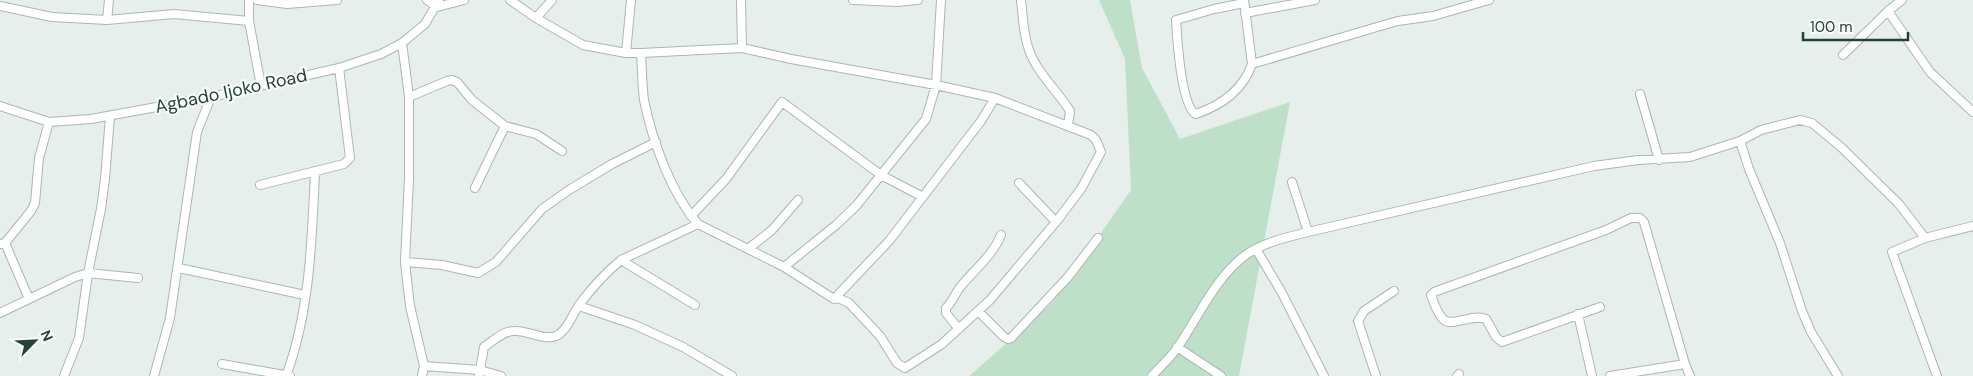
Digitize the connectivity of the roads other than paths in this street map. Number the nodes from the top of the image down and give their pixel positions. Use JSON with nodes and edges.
{"nodes":[{"id":1,"x":109,"y":0,"type":"edge"},
{"id":2,"x":249,"y":0,"type":"edge"},
{"id":3,"x":257,"y":0,"type":"edge"},
{"id":4,"x":337,"y":0,"type":"edge"},
{"id":5,"x":427,"y":0,"type":"edge"},
{"id":6,"x":461,"y":0,"type":"edge"},
{"id":7,"x":510,"y":0,"type":"edge"},
{"id":8,"x":552,"y":0,"type":"edge"},
{"id":9,"x":631,"y":0,"type":"edge"},
{"id":10,"x":741,"y":0,"type":"edge"},
{"id":11,"x":856,"y":0,"type":"edge"},
{"id":12,"x":918,"y":0,"type":"edge"},
{"id":13,"x":941,"y":0,"type":"edge"},
{"id":14,"x":1021,"y":0,"type":"edge"},
{"id":15,"x":1315,"y":0,"type":"edge"},
{"id":16,"x":1489,"y":0,"type":"edge"},
{"id":17,"x":1902,"y":0,"type":"edge"},
{"id":18,"x":1244,"y":2,"type":"edge"},
{"id":19,"x":438,"y":4,"type":"edge"},
{"id":20,"x":0,"y":6,"type":"edge"},
{"id":21,"x":1888,"y":12,"type":"junction"},
{"id":22,"x":1245,"y":14,"type":"junction"},
{"id":23,"x":536,"y":18,"type":"junction"},
{"id":24,"x":107,"y":20,"type":"junction"},
{"id":25,"x":249,"y":21,"type":"junction"},
{"id":26,"x":402,"y":43,"type":"junction"},
{"id":27,"x":742,"y":48,"type":"junction"},
{"id":28,"x":626,"y":52,"type":"junction"},
{"id":29,"x":641,"y":53,"type":"junction"},
{"id":30,"x":1843,"y":55,"type":"dead end"},
{"id":31,"x":1252,"y":64,"type":"junction"},
{"id":32,"x":338,"y":68,"type":"junction"},
{"id":33,"x":936,"y":85,"type":"junction"},
{"id":34,"x":261,"y":86,"type":"junction"},
{"id":35,"x":1640,"y":94,"type":"dead end"},
{"id":36,"x":211,"y":97,"type":"junction"},
{"id":37,"x":409,"y":98,"type":"junction"},
{"id":38,"x":995,"y":98,"type":"junction"},
{"id":39,"x":0,"y":106,"type":"edge"},
{"id":40,"x":1973,"y":112,"type":"edge"},
{"id":41,"x":110,"y":116,"type":"junction"},
{"id":42,"x":49,"y":122,"type":"junction"},
{"id":43,"x":1068,"y":125,"type":"junction"},
{"id":44,"x":505,"y":126,"type":"junction"},
{"id":45,"x":1740,"y":141,"type":"junction"},
{"id":46,"x":656,"y":142,"type":"junction"},
{"id":47,"x":562,"y":151,"type":"dead end"},
{"id":48,"x":1659,"y":160,"type":"junction"},
{"id":49,"x":315,"y":171,"type":"junction"},
{"id":50,"x":881,"y":175,"type":"junction"},
{"id":51,"x":1292,"y":182,"type":"dead end"},
{"id":52,"x":1019,"y":183,"type":"dead end"},
{"id":53,"x":260,"y":185,"type":"dead end"},
{"id":54,"x":475,"y":188,"type":"dead end"},
{"id":55,"x":923,"y":197,"type":"junction"},
{"id":56,"x":798,"y":200,"type":"dead end"},
{"id":57,"x":691,"y":216,"type":"junction"},
{"id":58,"x":1056,"y":222,"type":"junction"},
{"id":59,"x":698,"y":224,"type":"junction"},
{"id":60,"x":1973,"y":226,"type":"edge"},
{"id":61,"x":1308,"y":232,"type":"junction"},
{"id":62,"x":1001,"y":234,"type":"dead end"},
{"id":63,"x":1098,"y":238,"type":"dead end"},
{"id":64,"x":1925,"y":238,"type":"junction"},
{"id":65,"x":3,"y":244,"type":"edge"},
{"id":66,"x":748,"y":249,"type":"junction"},
{"id":67,"x":1256,"y":249,"type":"junction"},
{"id":68,"x":621,"y":260,"type":"junction"},
{"id":69,"x":405,"y":262,"type":"junction"},
{"id":70,"x":784,"y":267,"type":"junction"},
{"id":71,"x":179,"y":268,"type":"junction"},
{"id":72,"x":88,"y":273,"type":"junction"},
{"id":73,"x":138,"y":278,"type":"dead end"},
{"id":74,"x":1394,"y":290,"type":"dead end"},
{"id":75,"x":305,"y":295,"type":"junction"},
{"id":76,"x":29,"y":299,"type":"junction"},
{"id":77,"x":834,"y":299,"type":"junction"},
{"id":78,"x":695,"y":305,"type":"dead end"},
{"id":79,"x":579,"y":306,"type":"junction"},
{"id":80,"x":1600,"y":307,"type":"dead end"},
{"id":81,"x":978,"y":311,"type":"junction"},
{"id":82,"x":0,"y":313,"type":"edge"},
{"id":83,"x":1578,"y":314,"type":"junction"},
{"id":84,"x":958,"y":328,"type":"junction"},
{"id":85,"x":1177,"y":347,"type":"junction"},
{"id":86,"x":222,"y":364,"type":"dead end"},
{"id":87,"x":1685,"y":364,"type":"junction"},
{"id":88,"x":424,"y":366,"type":"junction"},
{"id":89,"x":479,"y":373,"type":"edge"},
{"id":90,"x":64,"y":376,"type":"edge"},
{"id":91,"x":154,"y":376,"type":"edge"},
{"id":92,"x":287,"y":376,"type":"edge"},
{"id":93,"x":422,"y":376,"type":"edge"},
{"id":94,"x":501,"y":376,"type":"edge"},
{"id":95,"x":732,"y":376,"type":"edge"},
{"id":96,"x":1152,"y":376,"type":"edge"},
{"id":97,"x":1220,"y":376,"type":"edge"},
{"id":98,"x":1324,"y":376,"type":"edge"},
{"id":99,"x":1376,"y":376,"type":"edge"},
{"id":100,"x":1592,"y":376,"type":"edge"},
{"id":101,"x":1610,"y":376,"type":"edge"},
{"id":102,"x":1690,"y":376,"type":"edge"},
{"id":103,"x":1838,"y":376,"type":"edge"},
{"id":104,"x":1937,"y":376,"type":"edge"}],
"edges":[{"from":1,"to":24,"type":"street"},
{"from":2,"to":25,"type":"street"},
{"from":3,"to":4,"type":"street"},
{"from":5,"to":19,"type":"street"},
{"from":6,"to":19,"type":"street"},
{"from":7,"to":23,"type":"street"},
{"from":8,"to":23,"type":"street"},
{"from":9,"to":28,"type":"street"},
{"from":10,"to":27,"type":"street"},
{"from":11,"to":12,"type":"street"},
{"from":13,"to":33,"type":"street"},
{"from":14,"to":43,"type":"street"},
{"from":15,"to":22,"type":"street"},
{"from":16,"to":31,"type":"street"},
{"from":17,"to":21,"type":"street"},
{"from":18,"to":22,"type":"street"},
{"from":18,"to":31,"type":"street"},
{"from":19,"to":26,"type":"street","name":"Agbado Ijoko Road"},
{"from":20,"to":24,"type":"street"},
{"from":21,"to":30,"type":"street"},
{"from":21,"to":40,"type":"street"},
{"from":22,"to":31,"type":"street"},
{"from":23,"to":28,"type":"street"},
{"from":24,"to":25,"type":"street"},
{"from":25,"to":34,"type":"street"},
{"from":26,"to":32,"type":"street","name":"Agbado Ijoko Road"},
{"from":26,"to":37,"type":"street"},
{"from":27,"to":29,"type":"street"},
{"from":27,"to":33,"type":"street"},
{"from":28,"to":29,"type":"street"},
{"from":29,"to":46,"type":"street"},
{"from":32,"to":34,"type":"street","name":"Agbado Ijoko Road"},
{"from":32,"to":49,"type":"street"},
{"from":33,"to":38,"type":"street"},
{"from":33,"to":50,"type":"street"},
{"from":34,"to":36,"type":"street","name":"Agbado Ijoko Road"},
{"from":35,"to":48,"type":"street"},
{"from":36,"to":41,"type":"street","name":"Agbado Ijoko Road"},
{"from":36,"to":71,"type":"street"},
{"from":37,"to":44,"type":"street"},
{"from":37,"to":69,"type":"street"},
{"from":38,"to":43,"type":"street"},
{"from":38,"to":55,"type":"street"},
{"from":39,"to":42,"type":"street","name":"Agbado Ijoko Road"},
{"from":41,"to":42,"type":"street","name":"Agbado Ijoko Road"},
{"from":41,"to":72,"type":"street"},
{"from":42,"to":65,"type":"street"},
{"from":43,"to":58,"type":"street"},
{"from":44,"to":47,"type":"street"},
{"from":44,"to":54,"type":"street"},
{"from":45,"to":48,"type":"street"},
{"from":45,"to":64,"type":"street"},
{"from":45,"to":103,"type":"street"},
{"from":46,"to":57,"type":"street"},
{"from":46,"to":69,"type":"street"},
{"from":48,"to":61,"type":"street"},
{"from":49,"to":53,"type":"street"},
{"from":49,"to":75,"type":"street"},
{"from":50,"to":55,"type":"street"},
{"from":50,"to":57,"type":"street"},
{"from":50,"to":70,"type":"street"},
{"from":51,"to":61,"type":"street"},
{"from":52,"to":58,"type":"street"},
{"from":55,"to":77,"type":"street"},
{"from":56,"to":66,"type":"street"},
{"from":57,"to":59,"type":"street"},
{"from":58,"to":81,"type":"street"},
{"from":59,"to":66,"type":"street"},
{"from":59,"to":68,"type":"street"},
{"from":60,"to":64,"type":"street"},
{"from":61,"to":67,"type":"street"},
{"from":62,"to":84,"type":"street"},
{"from":63,"to":81,"type":"street"},
{"from":64,"to":104,"type":"street"},
{"from":65,"to":76,"type":"street"},
{"from":66,"to":70,"type":"street"},
{"from":67,"to":85,"type":"street"},
{"from":67,"to":98,"type":"street"},
{"from":68,"to":78,"type":"street"},
{"from":68,"to":79,"type":"street"},
{"from":69,"to":88,"type":"street"},
{"from":70,"to":77,"type":"street"},
{"from":71,"to":75,"type":"street"},
{"from":71,"to":91,"type":"street"},
{"from":72,"to":73,"type":"street"},
{"from":72,"to":76,"type":"street"},
{"from":72,"to":90,"type":"street"},
{"from":74,"to":99,"type":"street"},
{"from":75,"to":92,"type":"street"},
{"from":76,"to":82,"type":"street"},
{"from":77,"to":84,"type":"street"},
{"from":79,"to":89,"type":"street"},
{"from":79,"to":95,"type":"street"},
{"from":80,"to":83,"type":"street"},
{"from":81,"to":84,"type":"street"},
{"from":83,"to":87,"type":"street"},
{"from":83,"to":100,"type":"street"},
{"from":85,"to":96,"type":"street"},
{"from":85,"to":97,"type":"street"},
{"from":86,"to":92,"type":"street"},
{"from":87,"to":101,"type":"street"},
{"from":87,"to":102,"type":"street"},
{"from":88,"to":89,"type":"street"},
{"from":88,"to":93,"type":"street"},
{"from":89,"to":94,"type":"street"}]}
